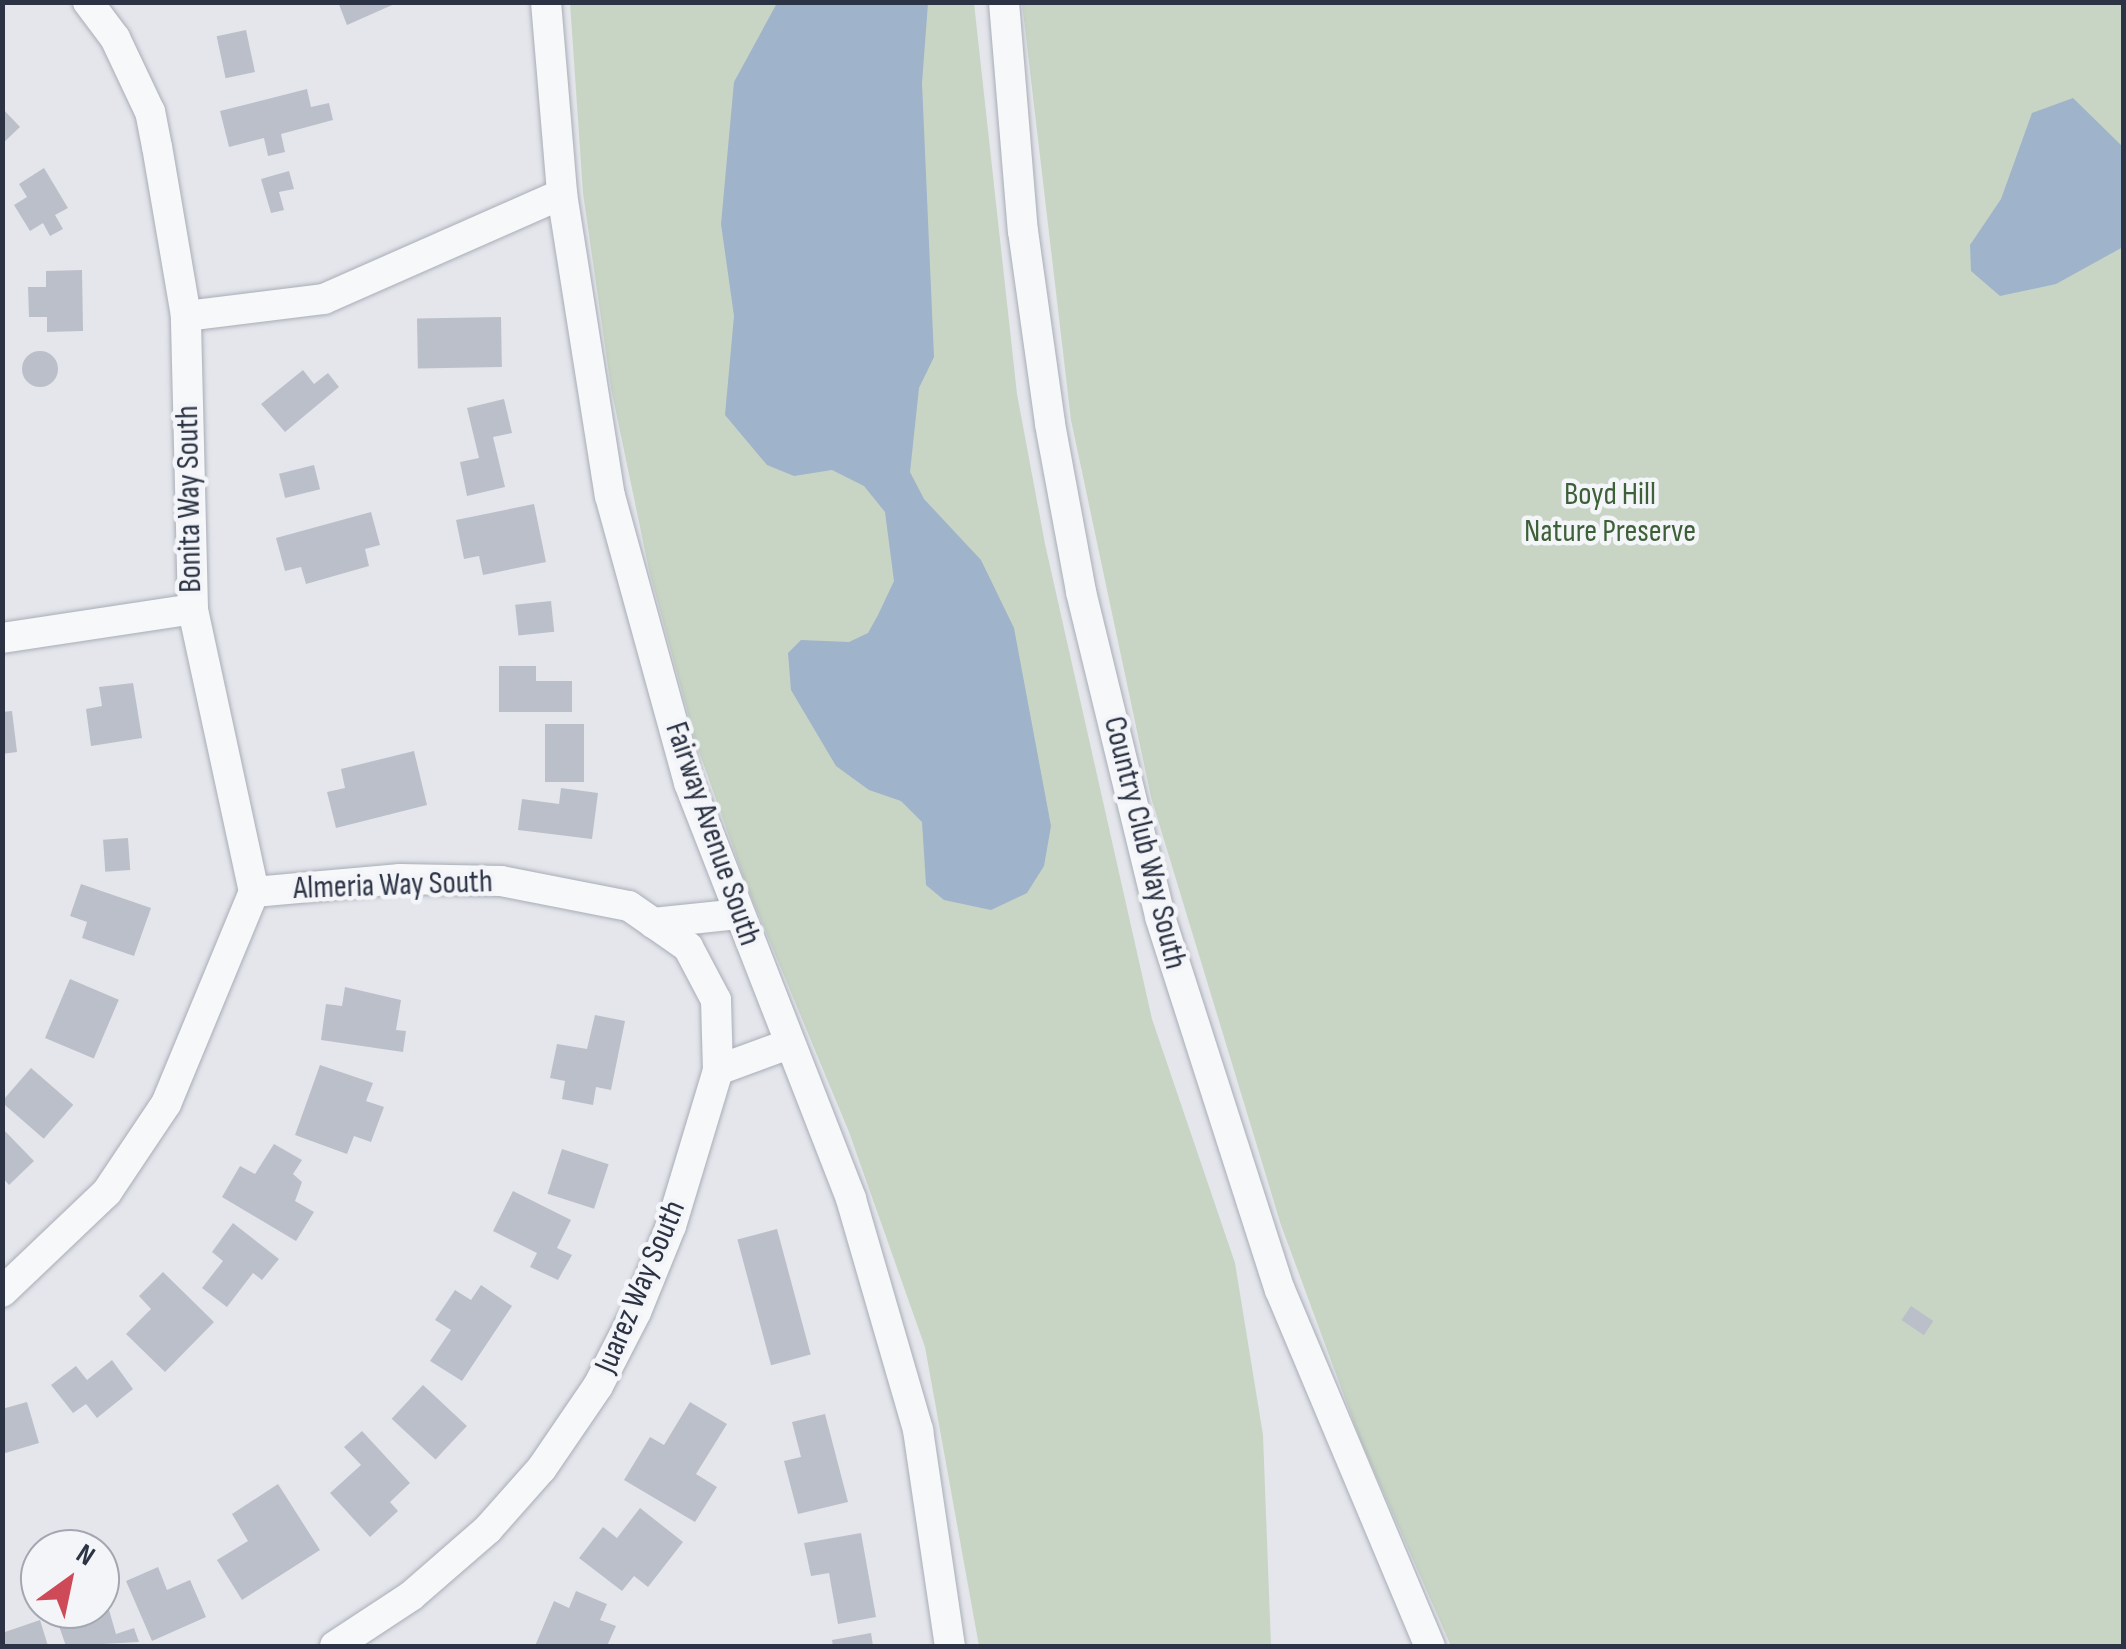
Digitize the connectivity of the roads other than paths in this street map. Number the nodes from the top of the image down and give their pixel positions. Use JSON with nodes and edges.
{"nodes":[{"id":1,"x":88,"y":2,"type":"edge"},
{"id":2,"x":1004,"y":2,"type":"edge"},
{"id":3,"x":546,"y":4,"type":"edge"},
{"id":4,"x":562,"y":194,"type":"junction"},
{"id":5,"x":186,"y":316,"type":"junction"},
{"id":6,"x":193,"y":610,"type":"junction"},
{"id":7,"x":2,"y":638,"type":"edge"},
{"id":8,"x":254,"y":892,"type":"junction"},
{"id":9,"x":738,"y":914,"type":"junction"},
{"id":10,"x":654,"y":923,"type":"junction"},
{"id":11,"x":786,"y":1046,"type":"junction"},
{"id":12,"x":718,"y":1070,"type":"junction"},
{"id":13,"x":2,"y":1292,"type":"edge"},
{"id":14,"x":335,"y":1646,"type":"edge"},
{"id":15,"x":950,"y":1646,"type":"edge"},
{"id":16,"x":1430,"y":1646,"type":"edge"}],
"edges":[{"from":1,"to":5,"type":"street","name":"Bonita Way South"},
{"from":2,"to":16,"type":"street","name":"Country Club Way South"},
{"from":3,"to":4,"type":"street","name":"Fairway Avenue South"},
{"from":4,"to":5,"type":"street"},
{"from":4,"to":9,"type":"street","name":"Fairway Avenue South"},
{"from":5,"to":6,"type":"street","name":"Bonita Way South"},
{"from":6,"to":7,"type":"street","name":"Bonita Way South"},
{"from":6,"to":8,"type":"street","name":"Almeria Way South"},
{"from":8,"to":10,"type":"street","name":"Almeria Way South"},
{"from":8,"to":13,"type":"street","name":"Almeria Way South"},
{"from":9,"to":10,"type":"street"},
{"from":9,"to":11,"type":"street","name":"Fairway Avenue South"},
{"from":10,"to":12,"type":"street","name":"Almeria Way South"},
{"from":11,"to":12,"type":"street"},
{"from":11,"to":15,"type":"street","name":"Fairway Avenue South"},
{"from":12,"to":14,"type":"street","name":"Juarez Way South"}]}
